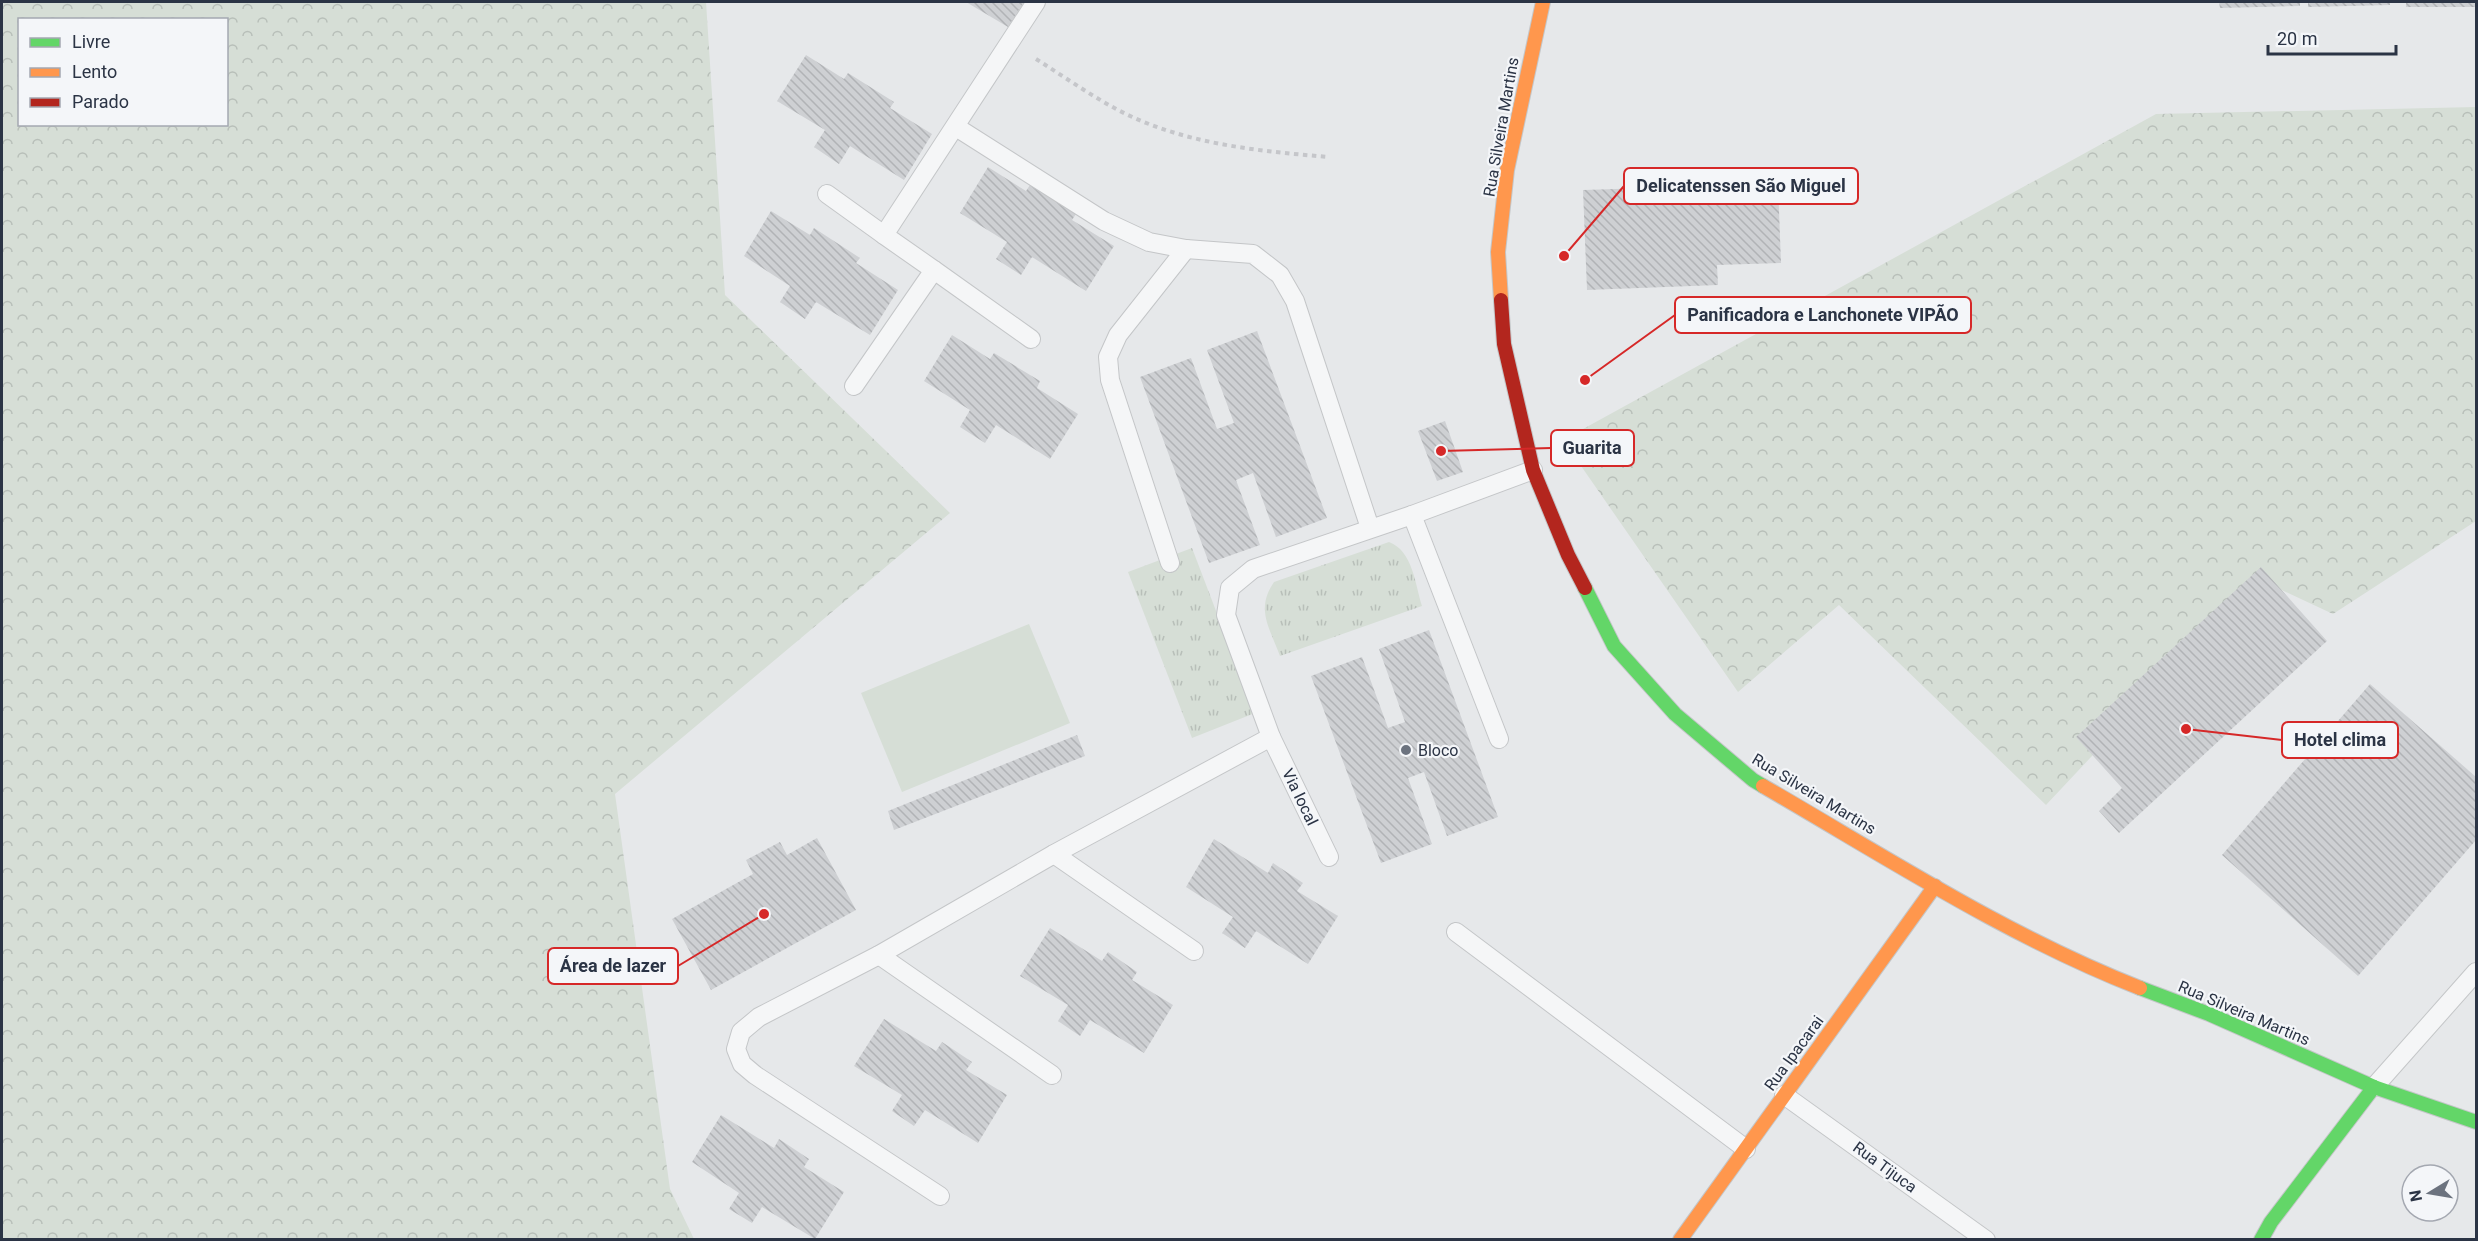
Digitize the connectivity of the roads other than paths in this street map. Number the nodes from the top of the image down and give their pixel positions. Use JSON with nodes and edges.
{"nodes":[{"id":1,"x":1036,"y":2,"type":"edge"},
{"id":2,"x":1543,"y":2,"type":"edge"},
{"id":3,"x":956,"y":127,"type":"junction"},
{"id":4,"x":827,"y":194,"type":"dead end"},
{"id":5,"x":884,"y":235,"type":"junction"},
{"id":6,"x":1186,"y":249,"type":"junction"},
{"id":7,"x":934,"y":270,"type":"junction"},
{"id":8,"x":1031,"y":339,"type":"dead end"},
{"id":9,"x":854,"y":386,"type":"dead end"},
{"id":10,"x":1533,"y":470,"type":"junction"},
{"id":11,"x":1412,"y":515,"type":"junction"},
{"id":12,"x":1370,"y":528,"type":"junction"},
{"id":13,"x":1170,"y":563,"type":"dead end"},
{"id":14,"x":1271,"y":737,"type":"junction"},
{"id":15,"x":1499,"y":739,"type":"dead end"},
{"id":16,"x":1054,"y":854,"type":"junction"},
{"id":17,"x":1329,"y":857,"type":"dead end"},
{"id":18,"x":1935,"y":886,"type":"junction"},
{"id":19,"x":1456,"y":932,"type":"dead end"},
{"id":20,"x":1194,"y":951,"type":"dead end"},
{"id":21,"x":879,"y":955,"type":"junction"},
{"id":22,"x":2476,"y":972,"type":"edge"},
{"id":23,"x":1052,"y":1075,"type":"dead end"},
{"id":24,"x":2374,"y":1087,"type":"junction"},
{"id":25,"x":1784,"y":1095,"type":"junction"},
{"id":26,"x":2476,"y":1122,"type":"edge"},
{"id":27,"x":1746,"y":1149,"type":"junction"},
{"id":28,"x":940,"y":1196,"type":"dead end"},
{"id":29,"x":1680,"y":1239,"type":"edge"},
{"id":30,"x":1986,"y":1239,"type":"edge"},
{"id":31,"x":2261,"y":1239,"type":"edge"}],
"edges":[{"from":1,"to":3,"type":"lane"},
{"from":2,"to":10,"type":"main road","name":"Rua Silveira Martins"},
{"from":3,"to":5,"type":"lane"},
{"from":3,"to":6,"type":"lane"},
{"from":4,"to":5,"type":"lane"},
{"from":5,"to":7,"type":"lane"},
{"from":6,"to":12,"type":"lane"},
{"from":6,"to":13,"type":"lane"},
{"from":7,"to":8,"type":"lane"},
{"from":7,"to":9,"type":"lane"},
{"from":10,"to":11,"type":"lane","name":"Via local"},
{"from":10,"to":18,"type":"main road","name":"Rua Silveira Martins"},
{"from":11,"to":12,"type":"lane","name":"Via local"},
{"from":11,"to":15,"type":"lane"},
{"from":12,"to":14,"type":"lane","name":"Via local"},
{"from":14,"to":16,"type":"lane"},
{"from":14,"to":17,"type":"lane","name":"Via local"},
{"from":16,"to":20,"type":"lane"},
{"from":16,"to":21,"type":"lane"},
{"from":18,"to":24,"type":"main road","name":"Rua Silveira Martins"},
{"from":18,"to":25,"type":"main road","name":"Rua Ipacarai"},
{"from":19,"to":27,"type":"lane"},
{"from":21,"to":23,"type":"lane"},
{"from":21,"to":28,"type":"lane"},
{"from":22,"to":24,"type":"lane"},
{"from":24,"to":26,"type":"main road","name":"Rua Silveira Martins"},
{"from":24,"to":31,"type":"main road"},
{"from":25,"to":27,"type":"main road","name":"Rua Ipacarai"},
{"from":25,"to":30,"type":"lane","name":"Rua Tijuca"},
{"from":27,"to":29,"type":"main road","name":"Rua Ipacarai"}]}
